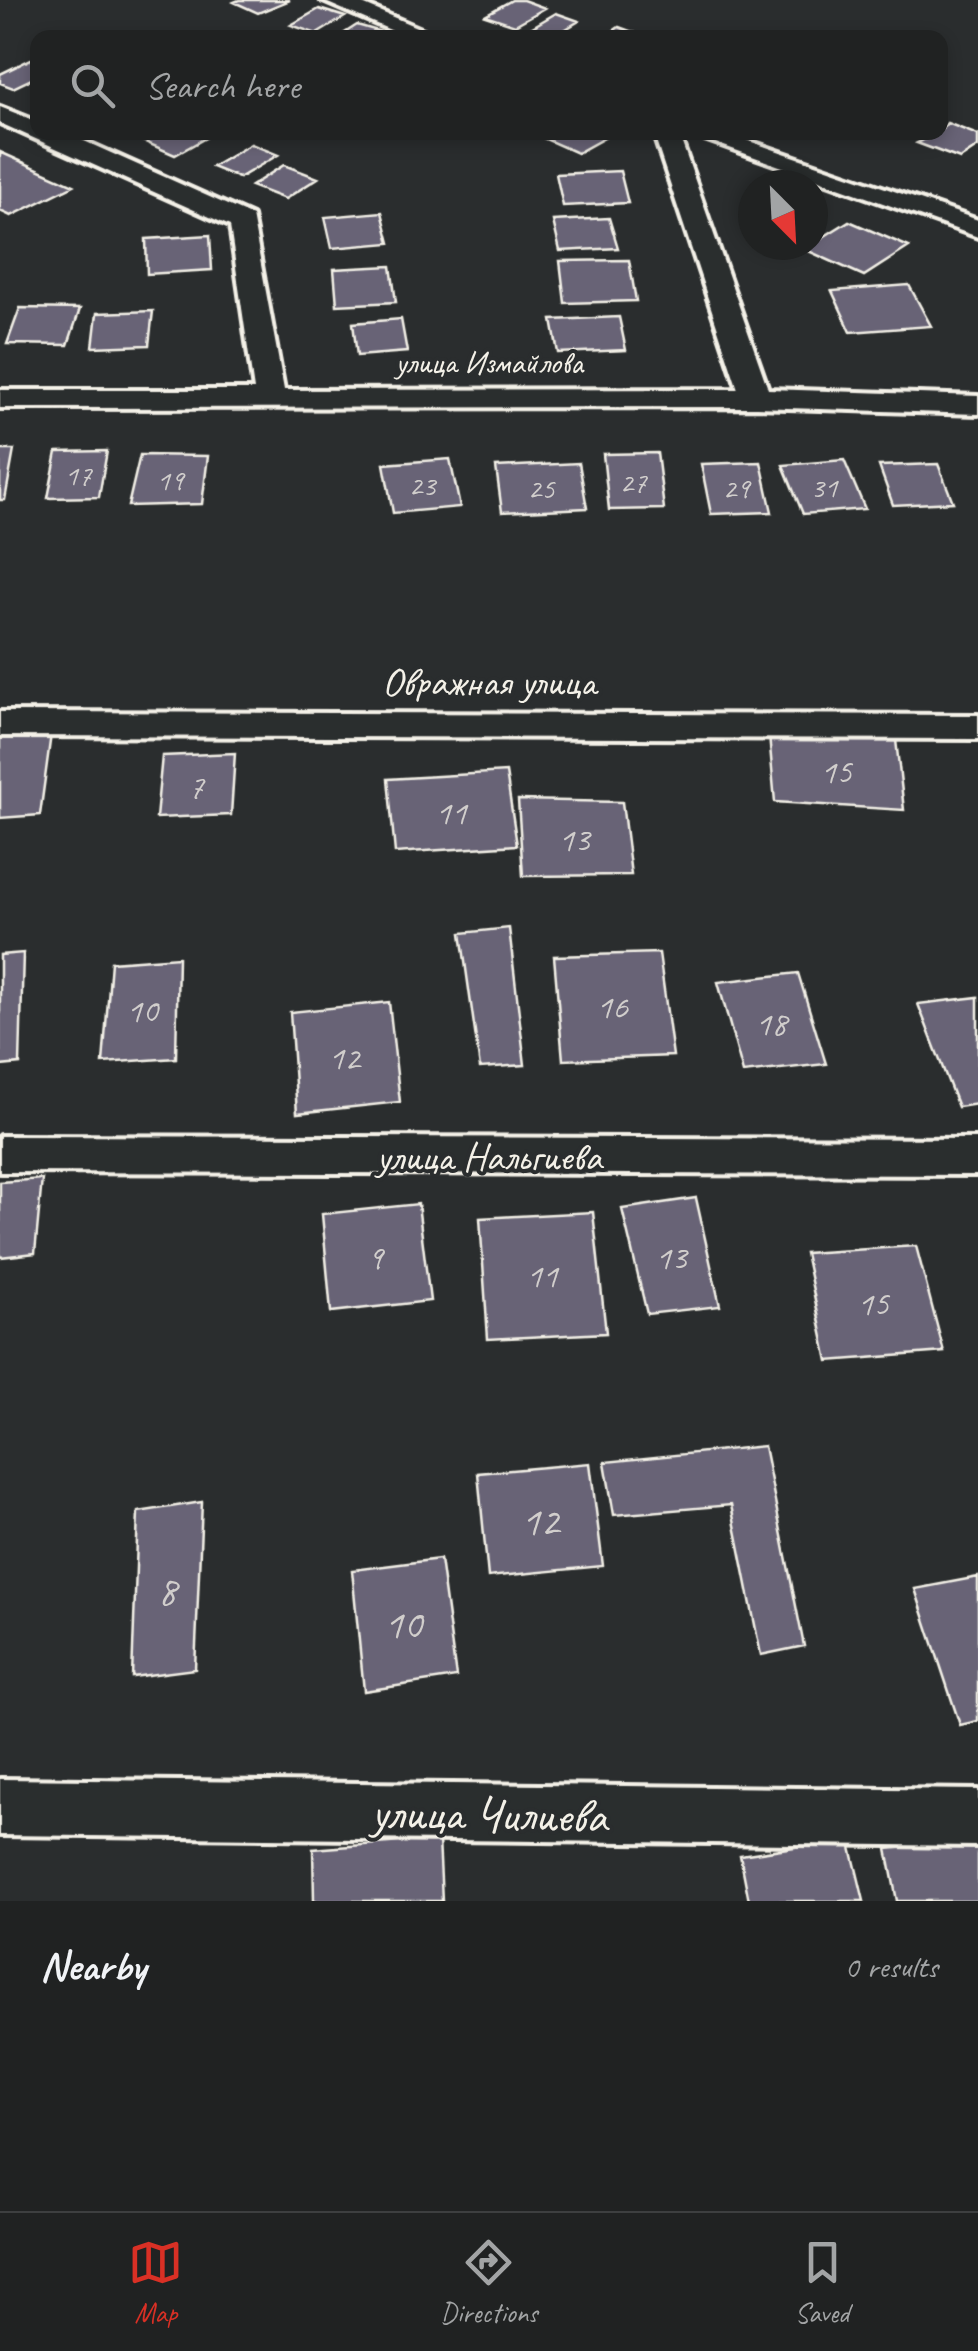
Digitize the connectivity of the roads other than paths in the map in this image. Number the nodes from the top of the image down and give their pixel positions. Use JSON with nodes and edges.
{"nodes":[{"id":1,"x":332,"y":0,"type":"edge"},
{"id":2,"x":410,"y":30,"type":"edge"},
{"id":3,"x":0,"y":114,"type":"edge"},
{"id":4,"x":30,"y":128,"type":"edge"},
{"id":5,"x":58,"y":140,"type":"edge"},
{"id":6,"x":668,"y":140,"type":"edge"},
{"id":7,"x":720,"y":140,"type":"edge"},
{"id":8,"x":978,"y":230,"type":"edge"},
{"id":9,"x":270,"y":396,"type":"junction"},
{"id":10,"x":756,"y":398,"type":"junction"},
{"id":11,"x":0,"y":399,"type":"edge"},
{"id":12,"x":978,"y":405,"type":"edge"},
{"id":13,"x":0,"y":724,"type":"edge"},
{"id":14,"x":978,"y":727,"type":"edge"},
{"id":15,"x":0,"y":1154,"type":"edge"},
{"id":16,"x":978,"y":1157,"type":"edge"},
{"id":17,"x":0,"y":1808,"type":"edge"},
{"id":18,"x":978,"y":1818,"type":"edge"}],
"edges":[{"from":1,"to":2,"type":"street"},
{"from":3,"to":4,"type":"street"},
{"from":5,"to":9,"type":"street"},
{"from":6,"to":10,"type":"street"},
{"from":7,"to":8,"type":"street"},
{"from":9,"to":10,"type":"street","name":"улица Измайлова"},
{"from":9,"to":11,"type":"street","name":"улица Измайлова"},
{"from":10,"to":12,"type":"street","name":"улица Измайлова"},
{"from":13,"to":14,"type":"street","name":"Овражная улица"},
{"from":15,"to":16,"type":"street","name":"улица Нальгиева"},
{"from":17,"to":18,"type":"street","name":"улица Чилиева"}]}
